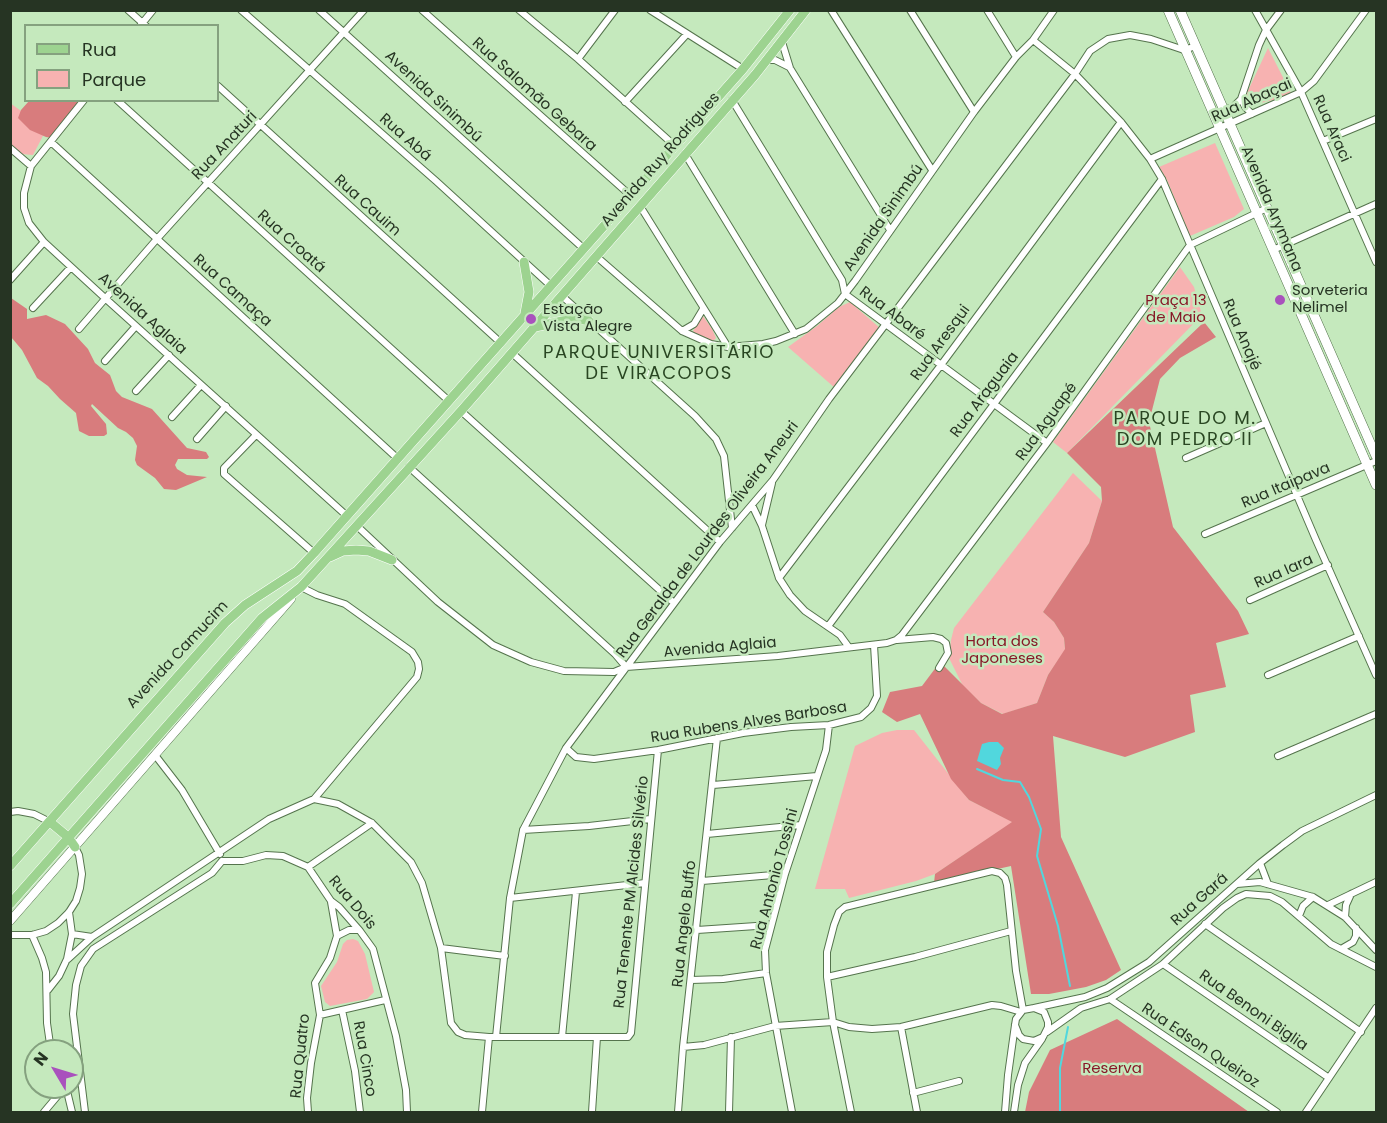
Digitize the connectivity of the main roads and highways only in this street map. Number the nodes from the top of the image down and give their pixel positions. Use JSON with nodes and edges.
{"nodes":[{"id":1,"x":806,"y":10,"type":"edge"},
{"id":2,"x":1168,"y":10,"type":"edge"},
{"id":3,"x":1180,"y":10,"type":"edge"},
{"id":4,"x":786,"y":12,"type":"edge"},
{"id":5,"x":743,"y":69,"type":"junction"},
{"id":6,"x":755,"y":75,"type":"junction"},
{"id":7,"x":584,"y":249,"type":"junction"},
{"id":8,"x":597,"y":256,"type":"junction"},
{"id":9,"x":524,"y":262,"type":"road end"},
{"id":10,"x":551,"y":286,"type":"junction"},
{"id":11,"x":562,"y":296,"type":"junction"},
{"id":12,"x":524,"y":317,"type":"junction"},
{"id":13,"x":589,"y":321,"type":"road end"},
{"id":14,"x":535,"y":327,"type":"junction"},
{"id":15,"x":450,"y":402,"type":"junction"},
{"id":16,"x":461,"y":411,"type":"junction"},
{"id":17,"x":1373,"y":460,"type":"edge"},
{"id":18,"x":1377,"y":485,"type":"edge"},
{"id":19,"x":347,"y":516,"type":"junction"},
{"id":20,"x":357,"y":526,"type":"junction"},
{"id":21,"x":392,"y":560,"type":"road end"},
{"id":22,"x":321,"y":564,"type":"junction"},
{"id":23,"x":50,"y":822,"type":"junction"},
{"id":24,"x":68,"y":837,"type":"junction"},
{"id":25,"x":75,"y":847,"type":"road end"},
{"id":26,"x":10,"y":866,"type":"edge"},
{"id":27,"x":10,"y":904,"type":"edge"}],
"edges":[{"from":1,"to":6,"type":"main road","name":"Avenida Ruy Rodrigues"},
{"from":2,"to":17,"type":"main road","name":"Avenida Arymana"},
{"from":3,"to":17,"type":"main road","name":"Avenida Arymana"},
{"from":4,"to":5,"type":"main road","name":"Avenida Ruy Rodrigues"},
{"from":5,"to":6,"type":"main road"},
{"from":5,"to":7,"type":"main road","name":"Avenida Ruy Rodrigues"},
{"from":6,"to":8,"type":"main road","name":"Avenida Ruy Rodrigues"},
{"from":7,"to":8,"type":"main road"},
{"from":7,"to":10,"type":"main road","name":"Avenida Ruy Rodrigues"},
{"from":8,"to":11,"type":"main road","name":"Avenida Ruy Rodrigues"},
{"from":9,"to":12,"type":"main road"},
{"from":10,"to":11,"type":"main road"},
{"from":10,"to":12,"type":"main road","name":"Avenida Ruy Rodrigues"},
{"from":11,"to":14,"type":"main road","name":"Avenida Ruy Rodrigues"},
{"from":12,"to":15,"type":"main road","name":"Avenida Camucim"},
{"from":13,"to":14,"type":"main road"},
{"from":14,"to":16,"type":"main road"},
{"from":15,"to":16,"type":"main road"},
{"from":15,"to":19,"type":"main road","name":"Avenida Camucim"},
{"from":16,"to":20,"type":"main road"},
{"from":17,"to":18,"type":"main road","name":"Avenida Arymana"},
{"from":19,"to":20,"type":"main road"},
{"from":19,"to":23,"type":"main road","name":"Avenida Camucim"},
{"from":20,"to":22,"type":"main road"},
{"from":21,"to":22,"type":"main road"},
{"from":22,"to":24,"type":"main road"},
{"from":23,"to":24,"type":"main road"},
{"from":23,"to":26,"type":"main road","name":"Avenida Camucim"},
{"from":24,"to":25,"type":"main road"},
{"from":24,"to":27,"type":"main road"}]}
